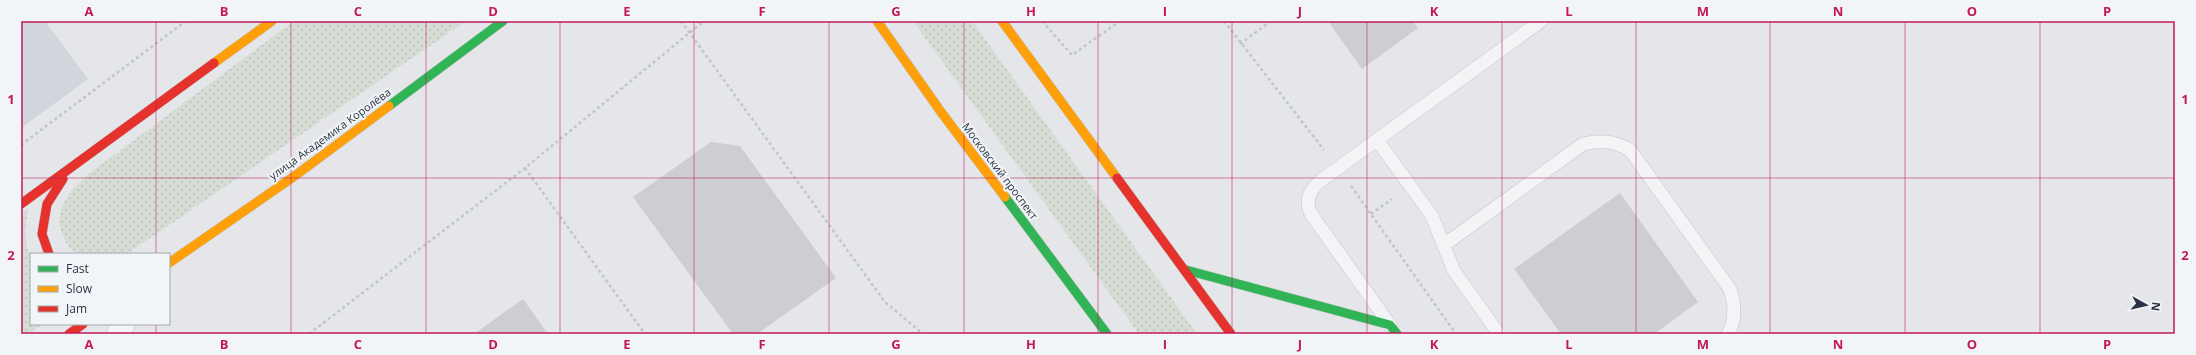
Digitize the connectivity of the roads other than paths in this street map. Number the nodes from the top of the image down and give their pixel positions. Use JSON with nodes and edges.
{"nodes":[{"id":1,"x":272,"y":21,"type":"edge"},
{"id":2,"x":503,"y":21,"type":"edge"},
{"id":3,"x":877,"y":21,"type":"edge"},
{"id":4,"x":1002,"y":21,"type":"edge"},
{"id":5,"x":1539,"y":22,"type":"edge"},
{"id":6,"x":1377,"y":140,"type":"junction"},
{"id":7,"x":69,"y":169,"type":"junction"},
{"id":8,"x":21,"y":204,"type":"edge"},
{"id":9,"x":1444,"y":245,"type":"junction"},
{"id":10,"x":49,"y":253,"type":"edge"},
{"id":11,"x":170,"y":262,"type":"edge"},
{"id":12,"x":1186,"y":270,"type":"junction"},
{"id":13,"x":1089,"y":308,"type":"junction"},
{"id":14,"x":82,"y":325,"type":"edge"},
{"id":15,"x":123,"y":325,"type":"edge"},
{"id":16,"x":1394,"y":330,"type":"edge"},
{"id":17,"x":69,"y":334,"type":"edge"},
{"id":18,"x":118,"y":334,"type":"edge"},
{"id":19,"x":1094,"y":334,"type":"edge"},
{"id":20,"x":1107,"y":334,"type":"edge"},
{"id":21,"x":1231,"y":334,"type":"edge"},
{"id":22,"x":1499,"y":334,"type":"edge"},
{"id":23,"x":1728,"y":334,"type":"edge"}],
"edges":[{"from":1,"to":7,"type":"street"},
{"from":2,"to":11,"type":"street","name":"улица Академика Королёва"},
{"from":3,"to":13,"type":"street","name":"Московский проспект"},
{"from":4,"to":12,"type":"street"},
{"from":5,"to":6,"type":"lane"},
{"from":6,"to":9,"type":"lane"},
{"from":6,"to":16,"type":"lane"},
{"from":7,"to":8,"type":"street"},
{"from":7,"to":10,"type":"street"},
{"from":9,"to":22,"type":"lane"},
{"from":9,"to":23,"type":"lane"},
{"from":12,"to":16,"type":"street"},
{"from":12,"to":21,"type":"street"},
{"from":13,"to":19,"type":"street"},
{"from":13,"to":20,"type":"street","name":"Московский проспект"},
{"from":14,"to":17,"type":"street"},
{"from":15,"to":18,"type":"street"}]}
